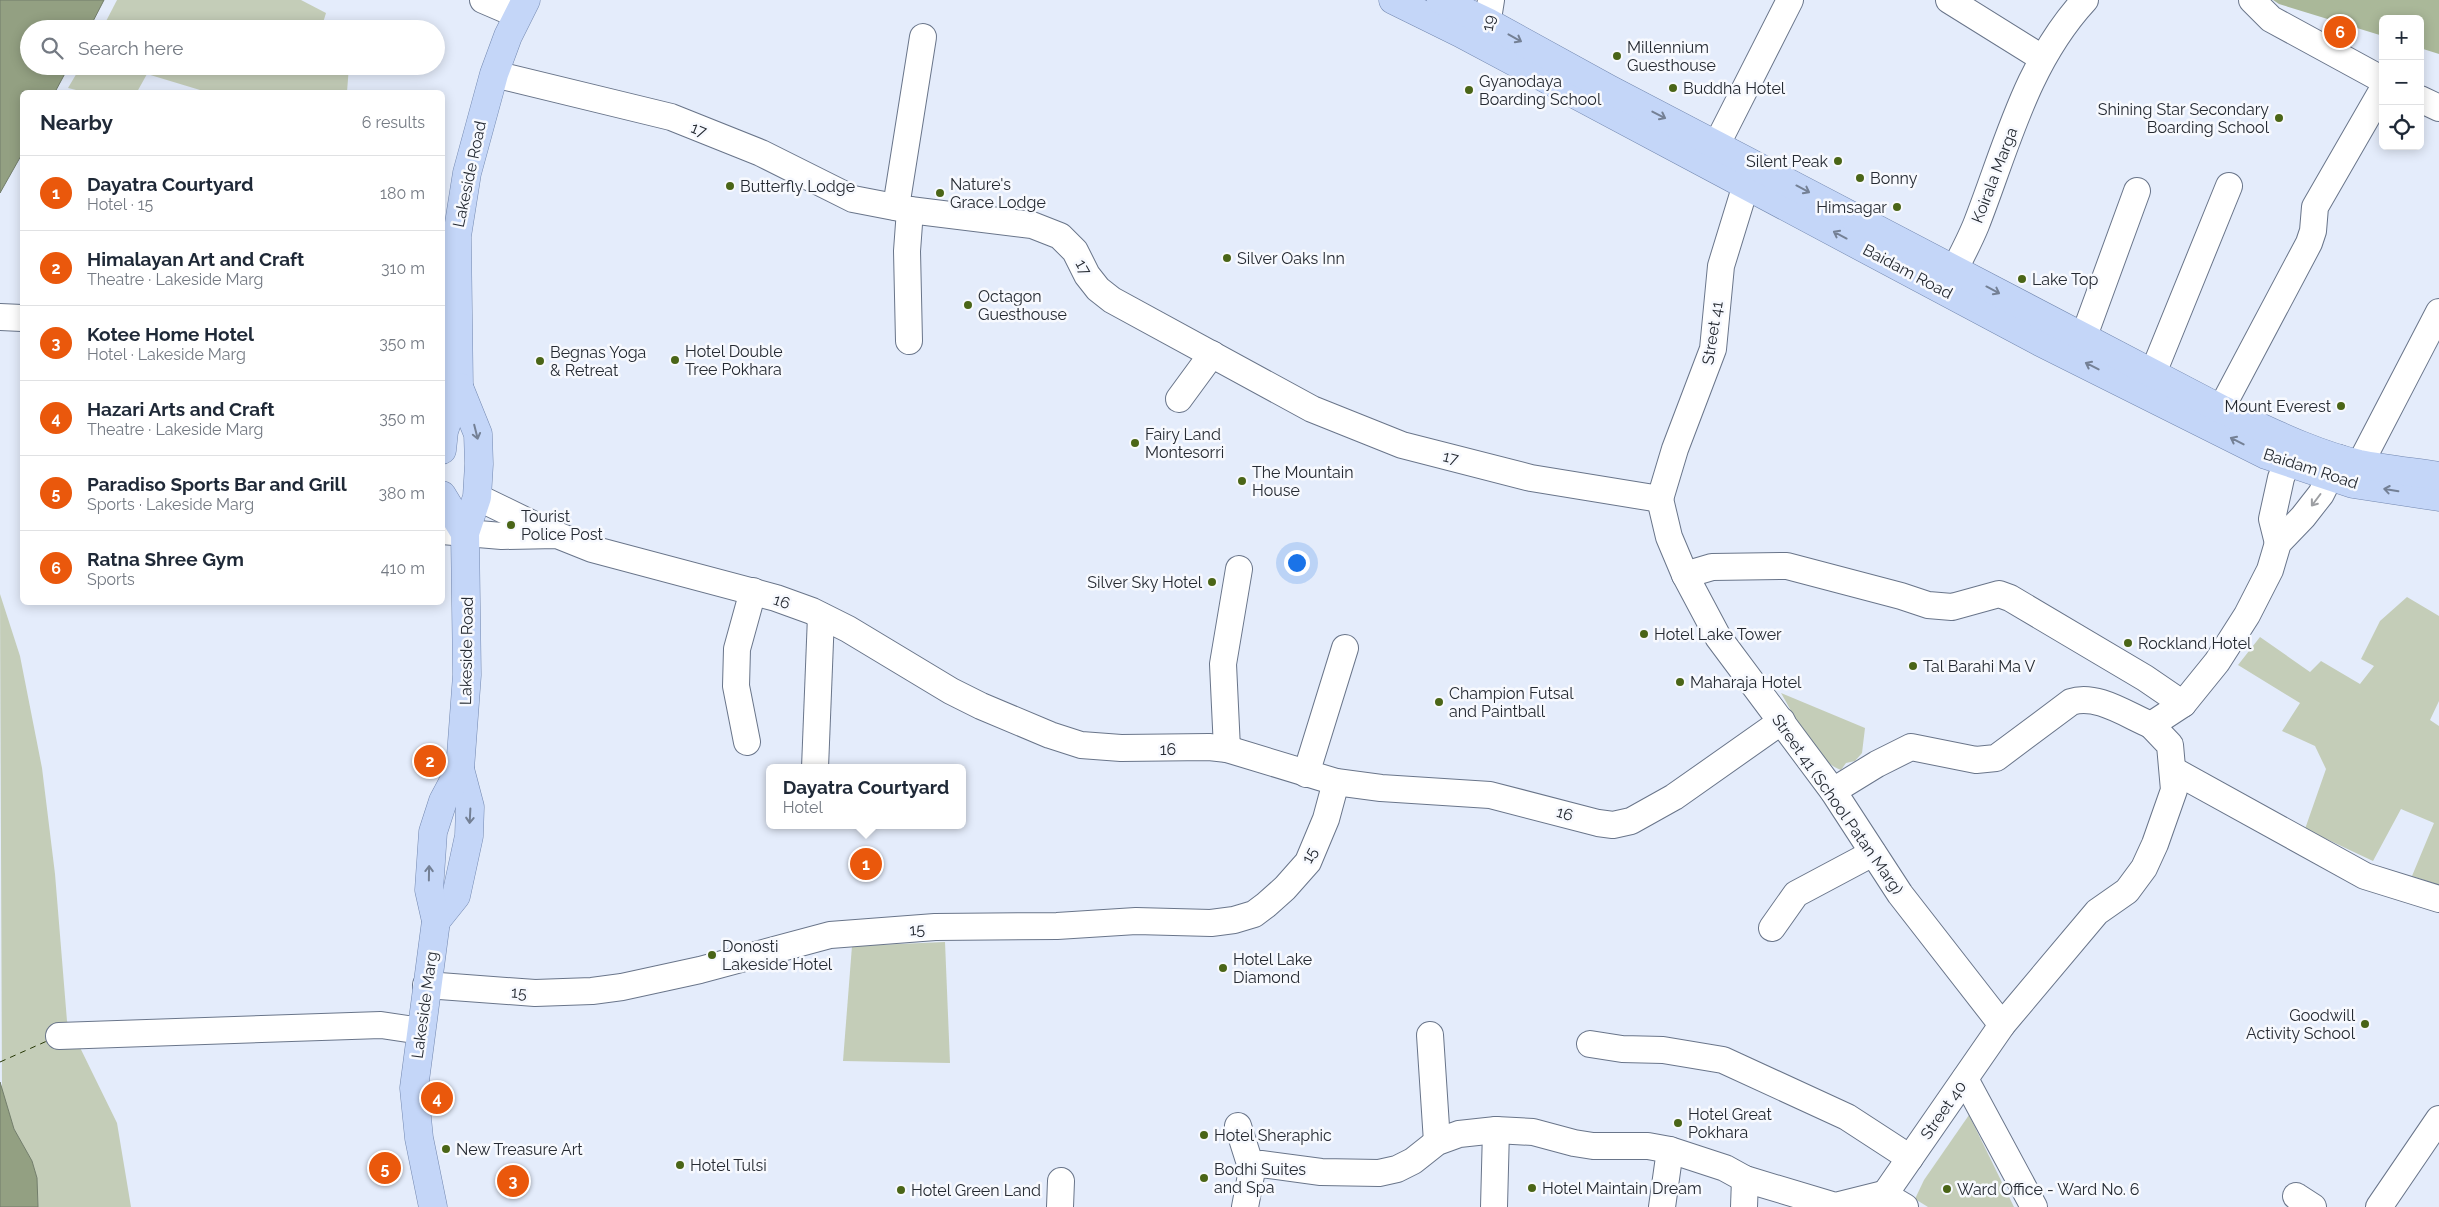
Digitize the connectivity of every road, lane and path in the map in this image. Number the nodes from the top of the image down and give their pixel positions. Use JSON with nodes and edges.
{"nodes":[{"id":1,"x":483,"y":0,"type":"edge"},
{"id":2,"x":1393,"y":0,"type":"edge"},
{"id":3,"x":1441,"y":0,"type":"edge"},
{"id":4,"x":1790,"y":0,"type":"edge"},
{"id":5,"x":1949,"y":0,"type":"edge"},
{"id":6,"x":2084,"y":0,"type":"edge"},
{"id":7,"x":2252,"y":0,"type":"edge"},
{"id":8,"x":522,"y":7,"type":"edge"},
{"id":9,"x":1488,"y":23,"type":"edge"},
{"id":10,"x":923,"y":37,"type":"dead end"},
{"id":11,"x":2042,"y":58,"type":"junction"},
{"id":12,"x":494,"y":74,"type":"junction"},
{"id":13,"x":2379,"y":78,"type":"edge"},
{"id":14,"x":2379,"y":96,"type":"edge"},
{"id":15,"x":2424,"y":101,"type":"edge"},
{"id":16,"x":2439,"y":108,"type":"edge"},
{"id":17,"x":1716,"y":144,"type":"junction"},
{"id":18,"x":1749,"y":174,"type":"junction"},
{"id":19,"x":2229,"y":186,"type":"dead end"},
{"id":20,"x":2136,"y":191,"type":"dead end"},
{"id":21,"x":903,"y":208,"type":"junction"},
{"id":22,"x":1949,"y":280,"type":"junction"},
{"id":23,"x":2439,"y":312,"type":"edge"},
{"id":24,"x":0,"y":317,"type":"edge"},
{"id":25,"x":20,"y":318,"type":"edge"},
{"id":26,"x":2084,"y":336,"type":"junction"},
{"id":27,"x":909,"y":341,"type":"dead end"},
{"id":28,"x":1212,"y":354,"type":"junction"},
{"id":29,"x":2153,"y":373,"type":"junction"},
{"id":30,"x":451,"y":385,"type":"edge"},
{"id":31,"x":1178,"y":399,"type":"dead end"},
{"id":32,"x":2221,"y":409,"type":"junction"},
{"id":33,"x":445,"y":424,"type":"edge"},
{"id":34,"x":2291,"y":453,"type":"junction"},
{"id":35,"x":2343,"y":466,"type":"junction"},
{"id":36,"x":2439,"y":476,"type":"edge"},
{"id":37,"x":477,"y":497,"type":"junction"},
{"id":38,"x":2439,"y":497,"type":"edge"},
{"id":39,"x":1660,"y":500,"type":"junction"},
{"id":40,"x":445,"y":504,"type":"edge"},
{"id":41,"x":454,"y":532,"type":"edge"},
{"id":42,"x":556,"y":535,"type":"junction"},
{"id":43,"x":2278,"y":543,"type":"junction"},
{"id":44,"x":1239,"y":569,"type":"dead end"},
{"id":45,"x":1685,"y":575,"type":"junction"},
{"id":46,"x":753,"y":592,"type":"junction"},
{"id":47,"x":821,"y":616,"type":"junction"},
{"id":48,"x":1345,"y":648,"type":"dead end"},
{"id":49,"x":2183,"y":704,"type":"junction"},
{"id":50,"x":1782,"y":721,"type":"junction"},
{"id":51,"x":2151,"y":725,"type":"junction"},
{"id":52,"x":747,"y":742,"type":"dead end"},
{"id":53,"x":1227,"y":749,"type":"junction"},
{"id":54,"x":815,"y":764,"type":"edge"},
{"id":55,"x":460,"y":769,"type":"joint"},
{"id":56,"x":2173,"y":770,"type":"junction"},
{"id":57,"x":1306,"y":774,"type":"junction"},
{"id":58,"x":1336,"y":782,"type":"junction"},
{"id":59,"x":1833,"y":791,"type":"junction"},
{"id":60,"x":1873,"y":853,"type":"junction"},
{"id":61,"x":2439,"y":899,"type":"edge"},
{"id":62,"x":1772,"y":928,"type":"dead end"},
{"id":63,"x":426,"y":985,"type":"junction"},
{"id":64,"x":2002,"y":1025,"type":"junction"},
{"id":65,"x":421,"y":1031,"type":"junction"},
{"id":66,"x":1430,"y":1035,"type":"dead end"},
{"id":67,"x":59,"y":1036,"type":"dead end"},
{"id":68,"x":1590,"y":1044,"type":"dead end"},
{"id":69,"x":1965,"y":1079,"type":"junction"},
{"id":70,"x":2439,"y":1119,"type":"edge"},
{"id":71,"x":1238,"y":1126,"type":"dead end"},
{"id":72,"x":1496,"y":1130,"type":"junction"},
{"id":73,"x":1437,"y":1142,"type":"junction"},
{"id":74,"x":1670,"y":1150,"type":"junction"},
{"id":75,"x":1910,"y":1158,"type":"junction"},
{"id":76,"x":1252,"y":1170,"type":"junction"},
{"id":77,"x":1745,"y":1178,"type":"junction"},
{"id":78,"x":1061,"y":1181,"type":"dead end"},
{"id":79,"x":1888,"y":1203,"type":"edge"},
{"id":80,"x":433,"y":1207,"type":"edge"},
{"id":81,"x":1060,"y":1207,"type":"edge"},
{"id":82,"x":1245,"y":1207,"type":"edge"},
{"id":83,"x":1494,"y":1207,"type":"edge"},
{"id":84,"x":1662,"y":1207,"type":"edge"},
{"id":85,"x":1744,"y":1207,"type":"edge"},
{"id":86,"x":2034,"y":1207,"type":"edge"},
{"id":87,"x":2379,"y":1207,"type":"edge"}],
"edges":[{"from":1,"to":8,"type":"street"},
{"from":2,"to":9,"type":"main road","name":"Baidam Road"},
{"from":3,"to":9,"type":"main road","name":"Baidam Road"},
{"from":4,"to":17,"type":"street"},
{"from":5,"to":11,"type":"street"},
{"from":6,"to":11,"type":"street","name":"Koirala Marga"},
{"from":7,"to":13,"type":"street"},
{"from":8,"to":12,"type":"main road","name":"Lakeside Road"},
{"from":9,"to":17,"type":"main road","name":"Baidam Road","one_way":true},
{"from":9,"to":18,"type":"main road","name":"Baidam Road"},
{"from":10,"to":21,"type":"street"},
{"from":11,"to":22,"type":"street","name":"Koirala Marga"},
{"from":12,"to":21,"type":"street","name":"17","number":"17"},
{"from":12,"to":30,"type":"main road","name":"Lakeside Road"},
{"from":14,"to":32,"type":"street"},
{"from":15,"to":16,"type":"street"},
{"from":17,"to":18,"type":"main road","name":"Baidam Road"},
{"from":18,"to":22,"type":"main road","name":"Baidam Road"},
{"from":18,"to":39,"type":"street","name":"Street 41"},
{"from":19,"to":29,"type":"street"},
{"from":20,"to":26,"type":"street"},
{"from":21,"to":27,"type":"street"},
{"from":21,"to":28,"type":"street","name":"17","number":"17"},
{"from":22,"to":26,"type":"main road","name":"Baidam Road","one_way":true},
{"from":34,"to":22,"type":"main road","name":"Baidam Road","one_way":true},
{"from":23,"to":35,"type":"street"},
{"from":24,"to":25,"type":"street"},
{"from":26,"to":29,"type":"main road","name":"Baidam Road"},
{"from":28,"to":31,"type":"street"},
{"from":28,"to":39,"type":"street","name":"17","number":"17"},
{"from":29,"to":32,"type":"main road","name":"Baidam Road"},
{"from":30,"to":33,"type":"main road"},
{"from":30,"to":37,"type":"main road","one_way":true},
{"from":32,"to":34,"type":"main road","name":"Baidam Road"},
{"from":34,"to":35,"type":"main road","name":"Baidam Road"},
{"from":34,"to":43,"type":"street"},
{"from":35,"to":36,"type":"main road","name":"Baidam Road"},
{"from":38,"to":35,"type":"main road","name":"Baidam Road","one_way":true},
{"from":35,"to":43,"type":"street","one_way":true},
{"from":37,"to":41,"type":"main road"},
{"from":37,"to":42,"type":"street","name":"16","number":"16"},
{"from":39,"to":45,"type":"street","name":"Street 41 (School Patan Marg)"},
{"from":40,"to":41,"type":"main road"},
{"from":41,"to":42,"type":"street","name":"16","number":"16"},
{"from":41,"to":55,"type":"main road","name":"Lakeside Road"},
{"from":42,"to":46,"type":"street","name":"16","number":"16"},
{"from":43,"to":49,"type":"street"},
{"from":44,"to":53,"type":"street"},
{"from":45,"to":49,"type":"street"},
{"from":45,"to":50,"type":"street","name":"Street 41 (School Patan Marg)"},
{"from":46,"to":47,"type":"street","name":"16","number":"16"},
{"from":46,"to":52,"type":"street"},
{"from":47,"to":53,"type":"street","name":"16","number":"16"},
{"from":47,"to":54,"type":"street"},
{"from":48,"to":57,"type":"street"},
{"from":49,"to":51,"type":"street"},
{"from":50,"to":58,"type":"street","name":"16","number":"16"},
{"from":50,"to":59,"type":"street","name":"Street 41 (School Patan Marg)"},
{"from":51,"to":56,"type":"street","name":"Street 40"},
{"from":51,"to":59,"type":"street"},
{"from":53,"to":57,"type":"street","name":"16","number":"16"},
{"from":55,"to":63,"type":"main road","name":"Lakeside Marg"},
{"from":56,"to":61,"type":"street"},
{"from":56,"to":64,"type":"street","name":"Street 40"},
{"from":57,"to":58,"type":"street","name":"16","number":"16"},
{"from":58,"to":63,"type":"street","name":"15","number":"15"},
{"from":59,"to":60,"type":"street","name":"Street 41 (School Patan Marg)"},
{"from":60,"to":62,"type":"street"},
{"from":60,"to":64,"type":"street","name":"Street 41 (School Patan Marg)"},
{"from":63,"to":65,"type":"main road","name":"Lakeside Marg"},
{"from":64,"to":69,"type":"street","name":"Street 40"},
{"from":65,"to":67,"type":"street"},
{"from":65,"to":80,"type":"main road","name":"Lakeside Marg"},
{"from":66,"to":73,"type":"street"},
{"from":68,"to":75,"type":"street"},
{"from":69,"to":75,"type":"street","name":"Street 40"},
{"from":69,"to":86,"type":"street"},
{"from":70,"to":87,"type":"street"},
{"from":71,"to":76,"type":"street"},
{"from":72,"to":73,"type":"street"},
{"from":72,"to":74,"type":"street"},
{"from":72,"to":83,"type":"street"},
{"from":73,"to":76,"type":"street"},
{"from":74,"to":77,"type":"street"},
{"from":74,"to":84,"type":"street"},
{"from":75,"to":79,"type":"street","name":"Street 40"},
{"from":76,"to":82,"type":"street"},
{"from":77,"to":79,"type":"street"},
{"from":77,"to":85,"type":"street"},
{"from":78,"to":81,"type":"street"}]}
